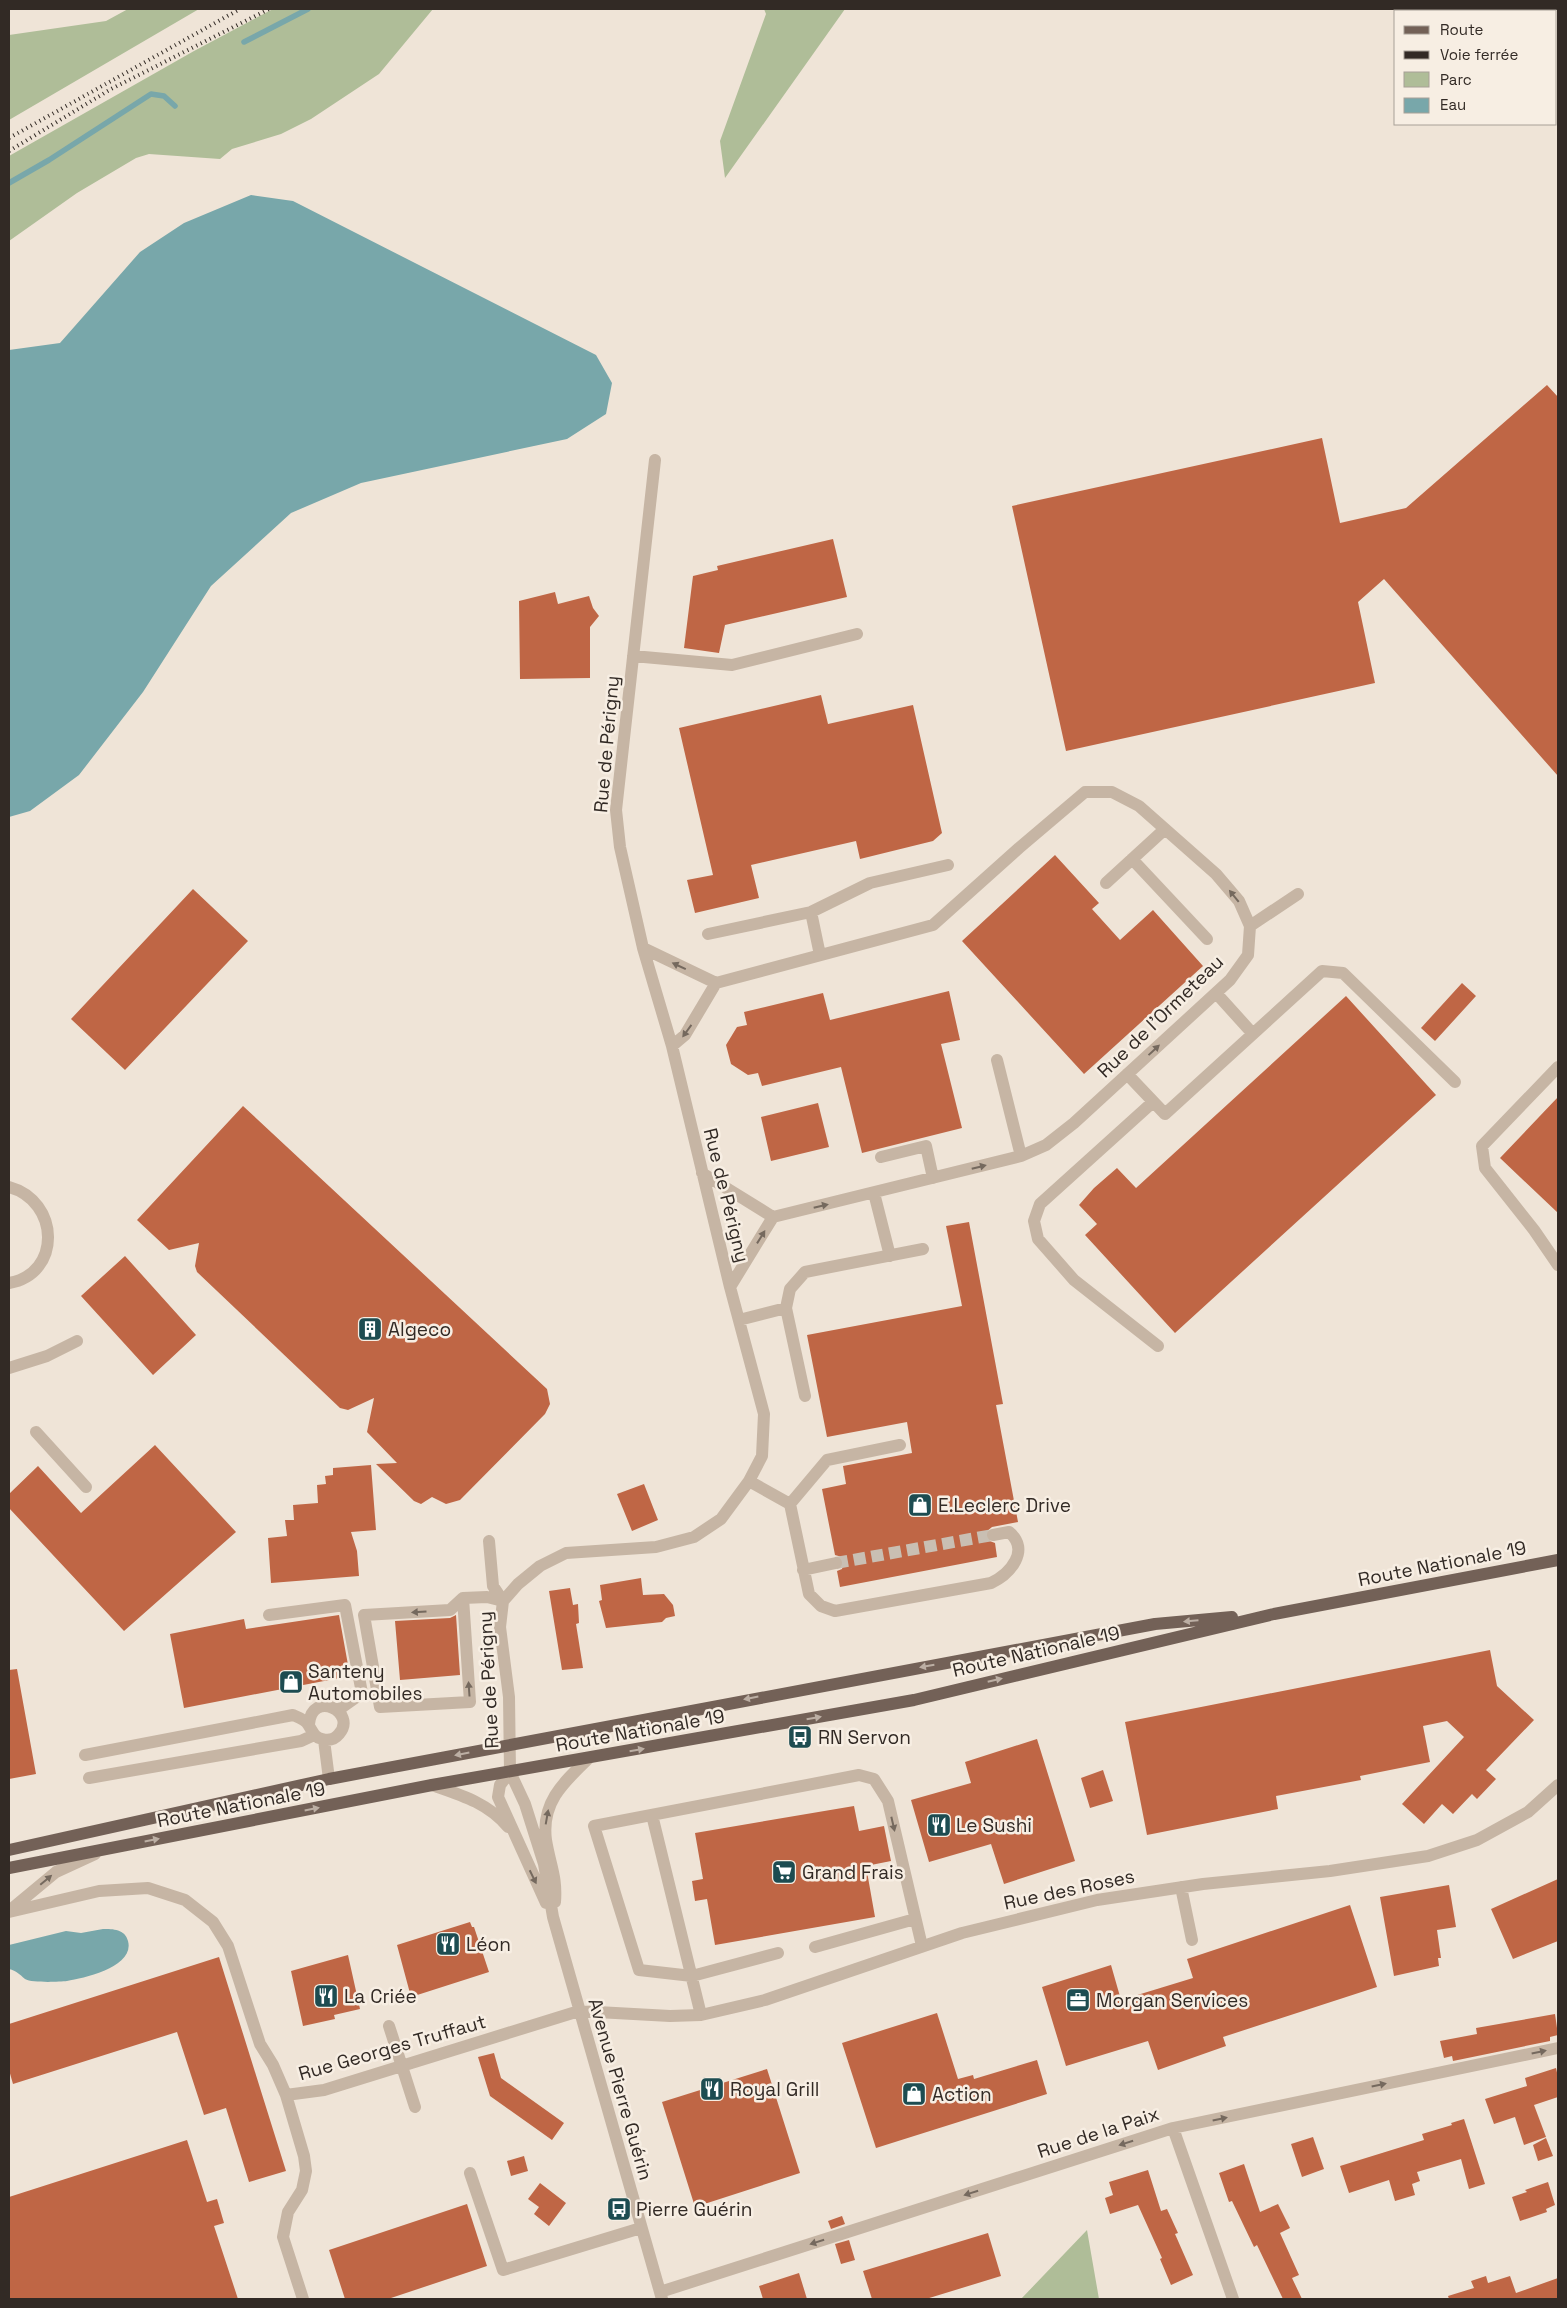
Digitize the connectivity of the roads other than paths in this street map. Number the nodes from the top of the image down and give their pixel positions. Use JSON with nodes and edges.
{"nodes":[{"id":1,"x":655,"y":460,"type":"dead end"},
{"id":2,"x":857,"y":634,"type":"dead end"},
{"id":3,"x":633,"y":656,"type":"junction"},
{"id":4,"x":1165,"y":829,"type":"junction"},
{"id":5,"x":1132,"y":859,"type":"junction"},
{"id":6,"x":948,"y":865,"type":"dead end"},
{"id":7,"x":1106,"y":883,"type":"dead end"},
{"id":8,"x":1298,"y":894,"type":"dead end"},
{"id":9,"x":811,"y":912,"type":"junction"},
{"id":10,"x":1250,"y":926,"type":"junction"},
{"id":11,"x":708,"y":934,"type":"dead end"},
{"id":12,"x":1207,"y":939,"type":"dead end"},
{"id":13,"x":643,"y":948,"type":"junction"},
{"id":14,"x":820,"y":955,"type":"junction"},
{"id":15,"x":716,"y":983,"type":"junction"},
{"id":16,"x":1216,"y":993,"type":"junction"},
{"id":17,"x":1253,"y":1034,"type":"junction"},
{"id":18,"x":672,"y":1046,"type":"junction"},
{"id":19,"x":997,"y":1060,"type":"dead end"},
{"id":20,"x":1558,"y":1067,"type":"edge"},
{"id":21,"x":1128,"y":1074,"type":"junction"},
{"id":22,"x":1455,"y":1082,"type":"dead end"},
{"id":23,"x":1153,"y":1102,"type":"junction"},
{"id":24,"x":1021,"y":1156,"type":"junction"},
{"id":25,"x":880,"y":1157,"type":"dead end"},
{"id":26,"x":702,"y":1173,"type":"junction"},
{"id":27,"x":933,"y":1178,"type":"junction"},
{"id":28,"x":9,"y":1187,"type":"edge"},
{"id":29,"x":874,"y":1193,"type":"junction"},
{"id":30,"x":773,"y":1217,"type":"junction"},
{"id":31,"x":923,"y":1249,"type":"dead end"},
{"id":32,"x":890,"y":1256,"type":"junction"},
{"id":33,"x":1558,"y":1265,"type":"edge"},
{"id":34,"x":9,"y":1283,"type":"edge"},
{"id":35,"x":730,"y":1287,"type":"junction"},
{"id":36,"x":786,"y":1308,"type":"junction"},
{"id":37,"x":739,"y":1320,"type":"junction"},
{"id":38,"x":77,"y":1341,"type":"dead end"},
{"id":39,"x":1158,"y":1346,"type":"dead end"},
{"id":40,"x":9,"y":1368,"type":"edge"},
{"id":41,"x":805,"y":1396,"type":"dead end"},
{"id":42,"x":36,"y":1432,"type":"dead end"},
{"id":43,"x":900,"y":1445,"type":"dead end"},
{"id":44,"x":748,"y":1481,"type":"junction"},
{"id":45,"x":86,"y":1487,"type":"dead end"},
{"id":46,"x":790,"y":1504,"type":"junction"},
{"id":47,"x":993,"y":1535,"type":"tunnel mouth"},
{"id":48,"x":489,"y":1541,"type":"dead end"},
{"id":49,"x":1558,"y":1560,"type":"edge"},
{"id":50,"x":836,"y":1563,"type":"tunnel mouth"},
{"id":51,"x":803,"y":1570,"type":"junction"},
{"id":52,"x":463,"y":1598,"type":"junction"},
{"id":53,"x":503,"y":1601,"type":"junction"},
{"id":54,"x":1274,"y":1614,"type":"junction"},
{"id":55,"x":269,"y":1615,"type":"dead end"},
{"id":56,"x":338,"y":1710,"type":"junction"},
{"id":57,"x":315,"y":1733,"type":"junction"},
{"id":58,"x":510,"y":1746,"type":"junction"},
{"id":59,"x":85,"y":1755,"type":"dead end"},
{"id":60,"x":589,"y":1758,"type":"junction"},
{"id":61,"x":510,"y":1772,"type":"junction"},
{"id":62,"x":89,"y":1778,"type":"dead end"},
{"id":63,"x":329,"y":1779,"type":"junction"},
{"id":64,"x":1558,"y":1785,"type":"edge"},
{"id":65,"x":432,"y":1786,"type":"junction"},
{"id":66,"x":652,"y":1815,"type":"junction"},
{"id":67,"x":516,"y":1836,"type":"junction"},
{"id":68,"x":105,"y":1849,"type":"junction"},
{"id":69,"x":9,"y":1850,"type":"edge"},
{"id":70,"x":9,"y":1868,"type":"edge"},
{"id":71,"x":1180,"y":1887,"type":"junction"},
{"id":72,"x":9,"y":1912,"type":"edge"},
{"id":73,"x":553,"y":1916,"type":"junction"},
{"id":74,"x":915,"y":1919,"type":"junction"},
{"id":75,"x":1192,"y":1940,"type":"dead end"},
{"id":76,"x":922,"y":1946,"type":"junction"},
{"id":77,"x":815,"y":1947,"type":"dead end"},
{"id":78,"x":778,"y":1953,"type":"dead end"},
{"id":79,"x":692,"y":1976,"type":"junction"},
{"id":80,"x":579,"y":2011,"type":"junction"},
{"id":81,"x":701,"y":2015,"type":"junction"},
{"id":82,"x":390,"y":2026,"type":"dead end"},
{"id":83,"x":1558,"y":2048,"type":"edge"},
{"id":84,"x":402,"y":2066,"type":"junction"},
{"id":85,"x":286,"y":2095,"type":"junction"},
{"id":86,"x":415,"y":2107,"type":"dead end"},
{"id":87,"x":1173,"y":2128,"type":"junction"},
{"id":88,"x":470,"y":2173,"type":"dead end"},
{"id":89,"x":641,"y":2228,"type":"junction"},
{"id":90,"x":661,"y":2295,"type":"edge"},
{"id":91,"x":303,"y":2299,"type":"edge"},
{"id":92,"x":1233,"y":2299,"type":"edge"}],
"edges":[{"from":1,"to":3,"type":"street","name":"Rue de Périgny"},
{"from":2,"to":3,"type":"street"},
{"from":3,"to":13,"type":"street","name":"Rue de Périgny"},
{"from":4,"to":5,"type":"street"},
{"from":10,"to":4,"type":"street","name":"Rue de l'Ormeteau","one_way":true},
{"from":4,"to":14,"type":"street","name":"Rue de l'Ormeteau"},
{"from":5,"to":7,"type":"street"},
{"from":5,"to":12,"type":"street"},
{"from":6,"to":9,"type":"street"},
{"from":8,"to":10,"type":"street"},
{"from":9,"to":11,"type":"street"},
{"from":9,"to":14,"type":"street"},
{"from":10,"to":16,"type":"street","name":"Rue de l'Ormeteau"},
{"from":15,"to":13,"type":"street","one_way":true},
{"from":13,"to":18,"type":"street","name":"Rue de Périgny"},
{"from":14,"to":15,"type":"street","name":"Rue de l'Ormeteau"},
{"from":15,"to":18,"type":"street","one_way":true},
{"from":16,"to":17,"type":"street"},
{"from":21,"to":16,"type":"street","name":"Rue de l'Ormeteau","one_way":true},
{"from":17,"to":22,"type":"street"},
{"from":17,"to":23,"type":"street"},
{"from":18,"to":26,"type":"street","name":"Rue de Périgny"},
{"from":19,"to":24,"type":"street"},
{"from":20,"to":33,"type":"street"},
{"from":21,"to":23,"type":"street"},
{"from":21,"to":24,"type":"street","name":"Rue de l'Ormeteau"},
{"from":23,"to":39,"type":"street"},
{"from":27,"to":24,"type":"street","name":"Rue de l'Ormeteau","one_way":true},
{"from":25,"to":27,"type":"street"},
{"from":26,"to":30,"type":"street"},
{"from":26,"to":35,"type":"street","name":"Rue de Périgny"},
{"from":27,"to":29,"type":"street","name":"Rue de l'Ormeteau"},
{"from":28,"to":34,"type":"street"},
{"from":30,"to":29,"type":"street","name":"Rue de l'Ormeteau","one_way":true},
{"from":29,"to":32,"type":"street"},
{"from":35,"to":30,"type":"street","one_way":true},
{"from":31,"to":32,"type":"street"},
{"from":32,"to":36,"type":"street"},
{"from":35,"to":37,"type":"street","name":"Rue de Périgny"},
{"from":36,"to":37,"type":"street"},
{"from":36,"to":41,"type":"street"},
{"from":37,"to":44,"type":"street","name":"Rue de Périgny"},
{"from":38,"to":40,"type":"street"},
{"from":42,"to":45,"type":"street"},
{"from":43,"to":46,"type":"street"},
{"from":44,"to":46,"type":"street"},
{"from":44,"to":53,"type":"street","name":"Rue de Périgny"},
{"from":46,"to":51,"type":"street"},
{"from":47,"to":51,"type":"street"},
{"from":48,"to":53,"type":"street"},
{"from":49,"to":54,"type":"main road","name":"Route Nationale 19"},
{"from":50,"to":51,"type":"street"},
{"from":52,"to":52,"type":"street","one_way":true},
{"from":52,"to":53,"type":"street"},
{"from":53,"to":58,"type":"street","name":"Rue de Périgny"},
{"from":54,"to":58,"type":"main road","name":"Route Nationale 19","one_way":true},
{"from":60,"to":54,"type":"main road","name":"Route Nationale 19","one_way":true},
{"from":55,"to":56,"type":"street"},
{"from":56,"to":57,"type":"street"},
{"from":56,"to":57,"type":"street"},
{"from":57,"to":59,"type":"street"},
{"from":57,"to":62,"type":"street"},
{"from":57,"to":63,"type":"street"},
{"from":58,"to":61,"type":"street","name":"Rue de Périgny"},
{"from":58,"to":63,"type":"main road","name":"Route Nationale 19","one_way":true},
{"from":60,"to":61,"type":"main road","name":"Route Nationale 19"},
{"from":73,"to":60,"type":"street","one_way":true},
{"from":61,"to":65,"type":"main road","name":"Route Nationale 19"},
{"from":61,"to":67,"type":"street","name":"Avenue Pierre Guérin"},
{"from":61,"to":73,"type":"street","name":"Avenue Pierre Guérin"},
{"from":63,"to":69,"type":"main road","name":"Route Nationale 19"},
{"from":64,"to":71,"type":"street","name":"Rue des Roses"},
{"from":65,"to":67,"type":"street"},
{"from":68,"to":65,"type":"main road","name":"Route Nationale 19","one_way":true},
{"from":66,"to":74,"type":"street","one_way":true},
{"from":66,"to":79,"type":"street"},
{"from":66,"to":79,"type":"street"},
{"from":67,"to":73,"type":"street","name":"Avenue Pierre Guérin","one_way":true},
{"from":68,"to":70,"type":"main road","name":"Route Nationale 19"},
{"from":72,"to":68,"type":"street","one_way":true},
{"from":71,"to":75,"type":"street"},
{"from":71,"to":76,"type":"street","name":"Rue des Roses"},
{"from":72,"to":85,"type":"street","name":"Rue Georges Truffaut"},
{"from":73,"to":80,"type":"street","name":"Avenue Pierre Guérin"},
{"from":74,"to":76,"type":"street"},
{"from":74,"to":77,"type":"street"},
{"from":76,"to":81,"type":"street","name":"Rue des Roses"},
{"from":78,"to":79,"type":"street"},
{"from":79,"to":81,"type":"street"},
{"from":80,"to":81,"type":"street","name":"Rue des Roses"},
{"from":80,"to":84,"type":"street","name":"Rue Georges Truffaut"},
{"from":80,"to":89,"type":"street","name":"Avenue Pierre Guérin"},
{"from":82,"to":84,"type":"street"},
{"from":87,"to":83,"type":"street","name":"Rue de la Paix","one_way":true},
{"from":84,"to":85,"type":"street","name":"Rue Georges Truffaut"},
{"from":84,"to":86,"type":"street"},
{"from":85,"to":91,"type":"street"},
{"from":87,"to":90,"type":"street","name":"Rue de la Paix","one_way":true},
{"from":87,"to":92,"type":"street"},
{"from":88,"to":89,"type":"street"},
{"from":89,"to":90,"type":"street","name":"Avenue Pierre Guérin"}]}
